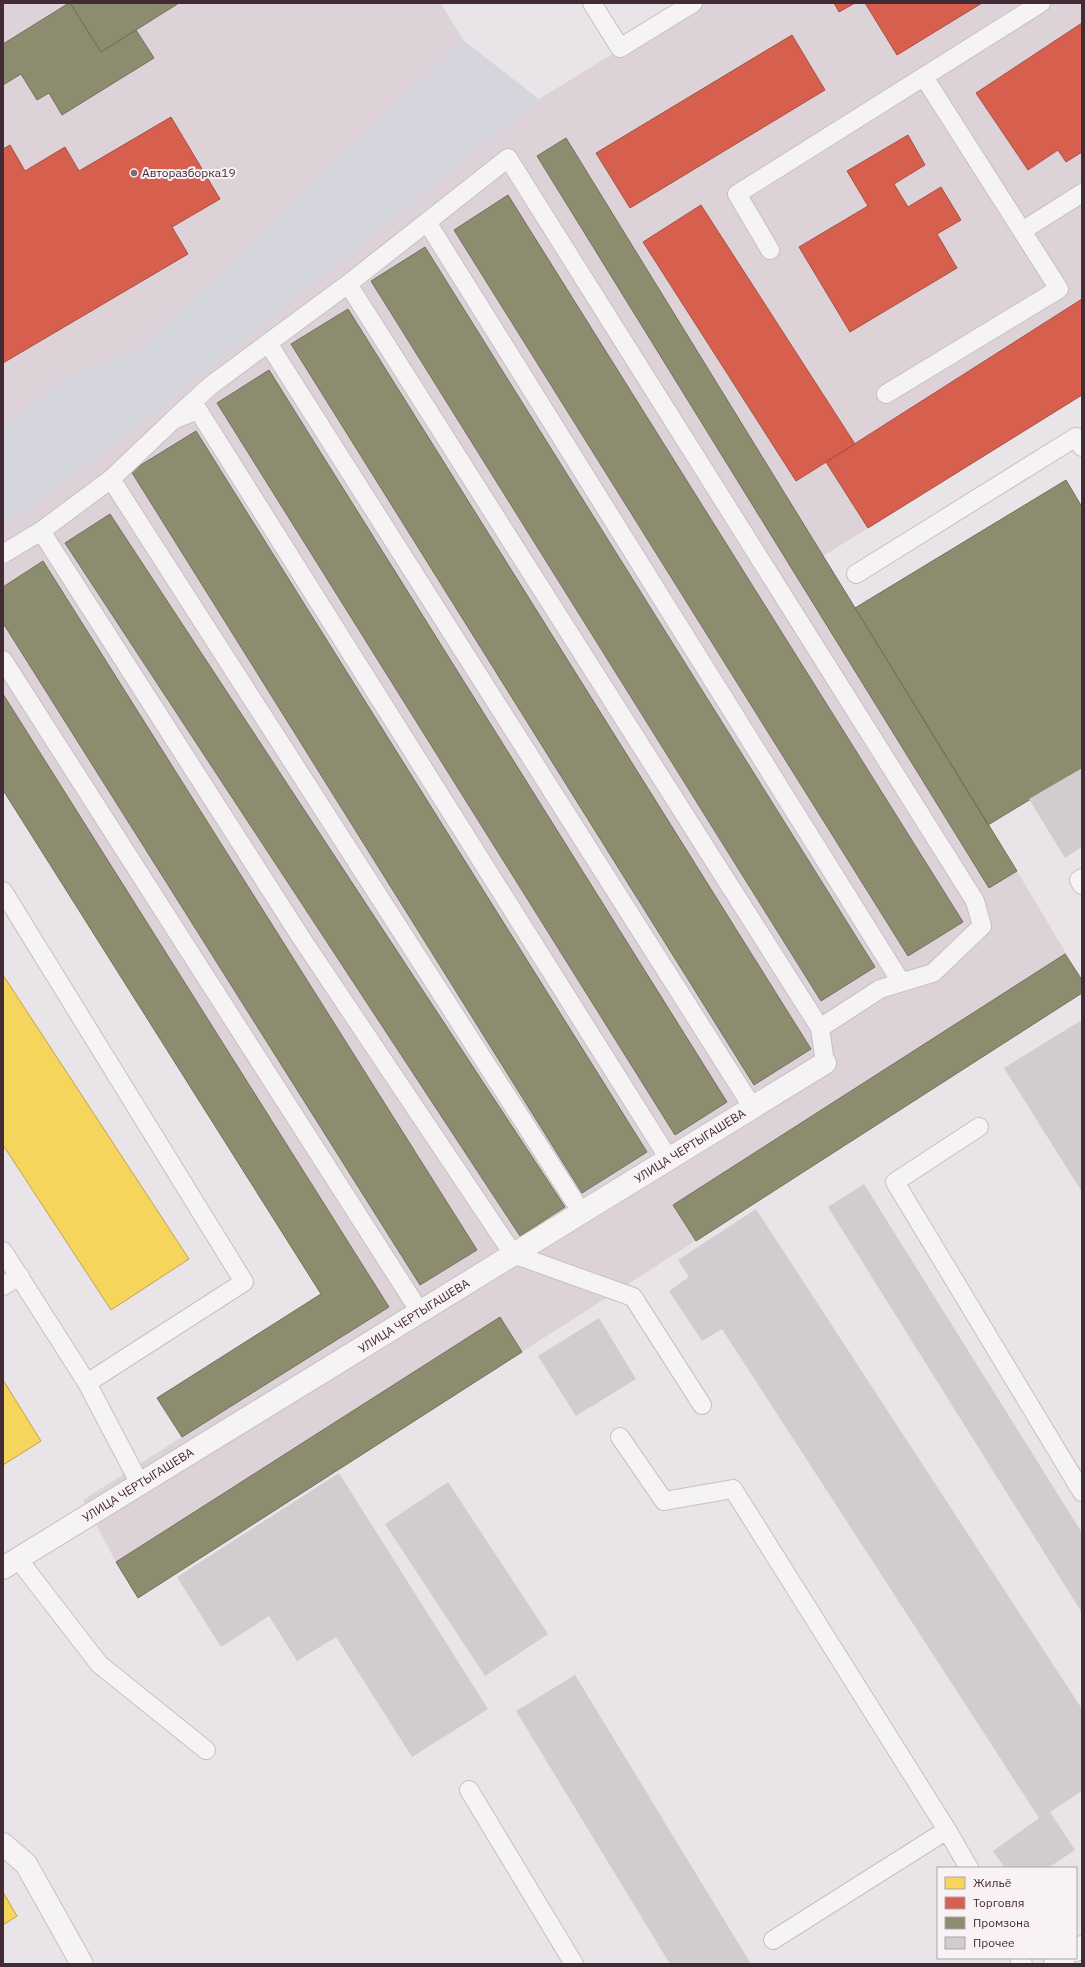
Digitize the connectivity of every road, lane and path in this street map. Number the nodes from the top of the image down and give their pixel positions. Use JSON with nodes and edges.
{"nodes":[{"id":1,"x":592,"y":3,"type":"edge"},
{"id":2,"x":693,"y":3,"type":"edge"},
{"id":3,"x":1040,"y":3,"type":"edge"},
{"id":4,"x":924,"y":77,"type":"junction"},
{"id":5,"x":1082,"y":193,"type":"edge"},
{"id":6,"x":427,"y":222,"type":"junction"},
{"id":7,"x":1022,"y":231,"type":"junction"},
{"id":8,"x":770,"y":250,"type":"dead end"},
{"id":9,"x":348,"y":284,"type":"junction"},
{"id":10,"x":268,"y":343,"type":"junction"},
{"id":11,"x":886,"y":394,"type":"dead end"},
{"id":12,"x":173,"y":420,"type":"junction"},
{"id":13,"x":1082,"y":447,"type":"edge"},
{"id":14,"x":111,"y":479,"type":"junction"},
{"id":15,"x":41,"y":531,"type":"junction"},
{"id":16,"x":3,"y":554,"type":"edge"},
{"id":17,"x":856,"y":574,"type":"dead end"},
{"id":18,"x":3,"y":660,"type":"edge"},
{"id":19,"x":1082,"y":878,"type":"edge"},
{"id":20,"x":1082,"y":885,"type":"edge"},
{"id":21,"x":3,"y":891,"type":"edge"},
{"id":22,"x":901,"y":982,"type":"junction"},
{"id":23,"x":820,"y":1028,"type":"junction"},
{"id":24,"x":825,"y":1063,"type":"joint"},
{"id":25,"x":753,"y":1108,"type":"junction"},
{"id":26,"x":979,"y":1127,"type":"dead end"},
{"id":27,"x":669,"y":1159,"type":"junction"},
{"id":28,"x":582,"y":1213,"type":"junction"},
{"id":29,"x":3,"y":1251,"type":"edge"},
{"id":30,"x":513,"y":1254,"type":"junction"},
{"id":31,"x":20,"y":1276,"type":"junction"},
{"id":32,"x":3,"y":1286,"type":"edge"},
{"id":33,"x":420,"y":1312,"type":"junction"},
{"id":34,"x":87,"y":1383,"type":"junction"},
{"id":35,"x":702,"y":1405,"type":"dead end"},
{"id":36,"x":620,"y":1437,"type":"dead end"},
{"id":37,"x":140,"y":1484,"type":"junction"},
{"id":38,"x":1082,"y":1492,"type":"edge"},
{"id":39,"x":11,"y":1563,"type":"edge"},
{"id":40,"x":206,"y":1750,"type":"dead end"},
{"id":41,"x":469,"y":1790,"type":"dead end"},
{"id":42,"x":947,"y":1830,"type":"junction"},
{"id":43,"x":3,"y":1844,"type":"edge"},
{"id":44,"x":968,"y":1867,"type":"edge"},
{"id":45,"x":773,"y":1940,"type":"dead end"},
{"id":46,"x":82,"y":1964,"type":"edge"},
{"id":47,"x":574,"y":1964,"type":"edge"}],
"edges":[{"from":1,"to":2,"type":"lane"},
{"from":3,"to":4,"type":"lane"},
{"from":4,"to":7,"type":"lane"},
{"from":4,"to":8,"type":"lane"},
{"from":5,"to":7,"type":"lane"},
{"from":6,"to":9,"type":"lane"},
{"from":6,"to":22,"type":"lane"},
{"from":6,"to":22,"type":"lane"},
{"from":7,"to":11,"type":"lane"},
{"from":9,"to":10,"type":"lane"},
{"from":9,"to":23,"type":"lane"},
{"from":10,"to":12,"type":"lane"},
{"from":10,"to":25,"type":"lane"},
{"from":12,"to":14,"type":"lane"},
{"from":12,"to":27,"type":"lane"},
{"from":13,"to":17,"type":"lane"},
{"from":14,"to":15,"type":"lane"},
{"from":14,"to":28,"type":"lane"},
{"from":15,"to":16,"type":"lane"},
{"from":15,"to":30,"type":"lane"},
{"from":18,"to":33,"type":"lane"},
{"from":19,"to":20,"type":"lane"},
{"from":21,"to":34,"type":"lane"},
{"from":22,"to":23,"type":"lane"},
{"from":23,"to":24,"type":"lane"},
{"from":24,"to":25,"type":"street","name":"УЛИЦА ЧЕРТЫГАШЕВА"},
{"from":25,"to":27,"type":"street","name":"УЛИЦА ЧЕРТЫГАШЕВА"},
{"from":26,"to":38,"type":"lane"},
{"from":27,"to":28,"type":"street","name":"УЛИЦА ЧЕРТЫГАШЕВА"},
{"from":28,"to":30,"type":"street","name":"УЛИЦА ЧЕРТЫГАШЕВА"},
{"from":29,"to":31,"type":"lane"},
{"from":30,"to":33,"type":"street","name":"УЛИЦА ЧЕРТЫГАШЕВА"},
{"from":30,"to":35,"type":"lane"},
{"from":31,"to":32,"type":"lane"},
{"from":31,"to":34,"type":"lane"},
{"from":33,"to":37,"type":"street","name":"УЛИЦА ЧЕРТЫГАШЕВА"},
{"from":34,"to":37,"type":"lane"},
{"from":36,"to":42,"type":"lane"},
{"from":37,"to":39,"type":"street","name":"УЛИЦА ЧЕРТЫГАШЕВА"},
{"from":39,"to":40,"type":"lane"},
{"from":41,"to":47,"type":"lane"},
{"from":42,"to":44,"type":"lane"},
{"from":42,"to":45,"type":"lane"},
{"from":43,"to":46,"type":"street"}]}
